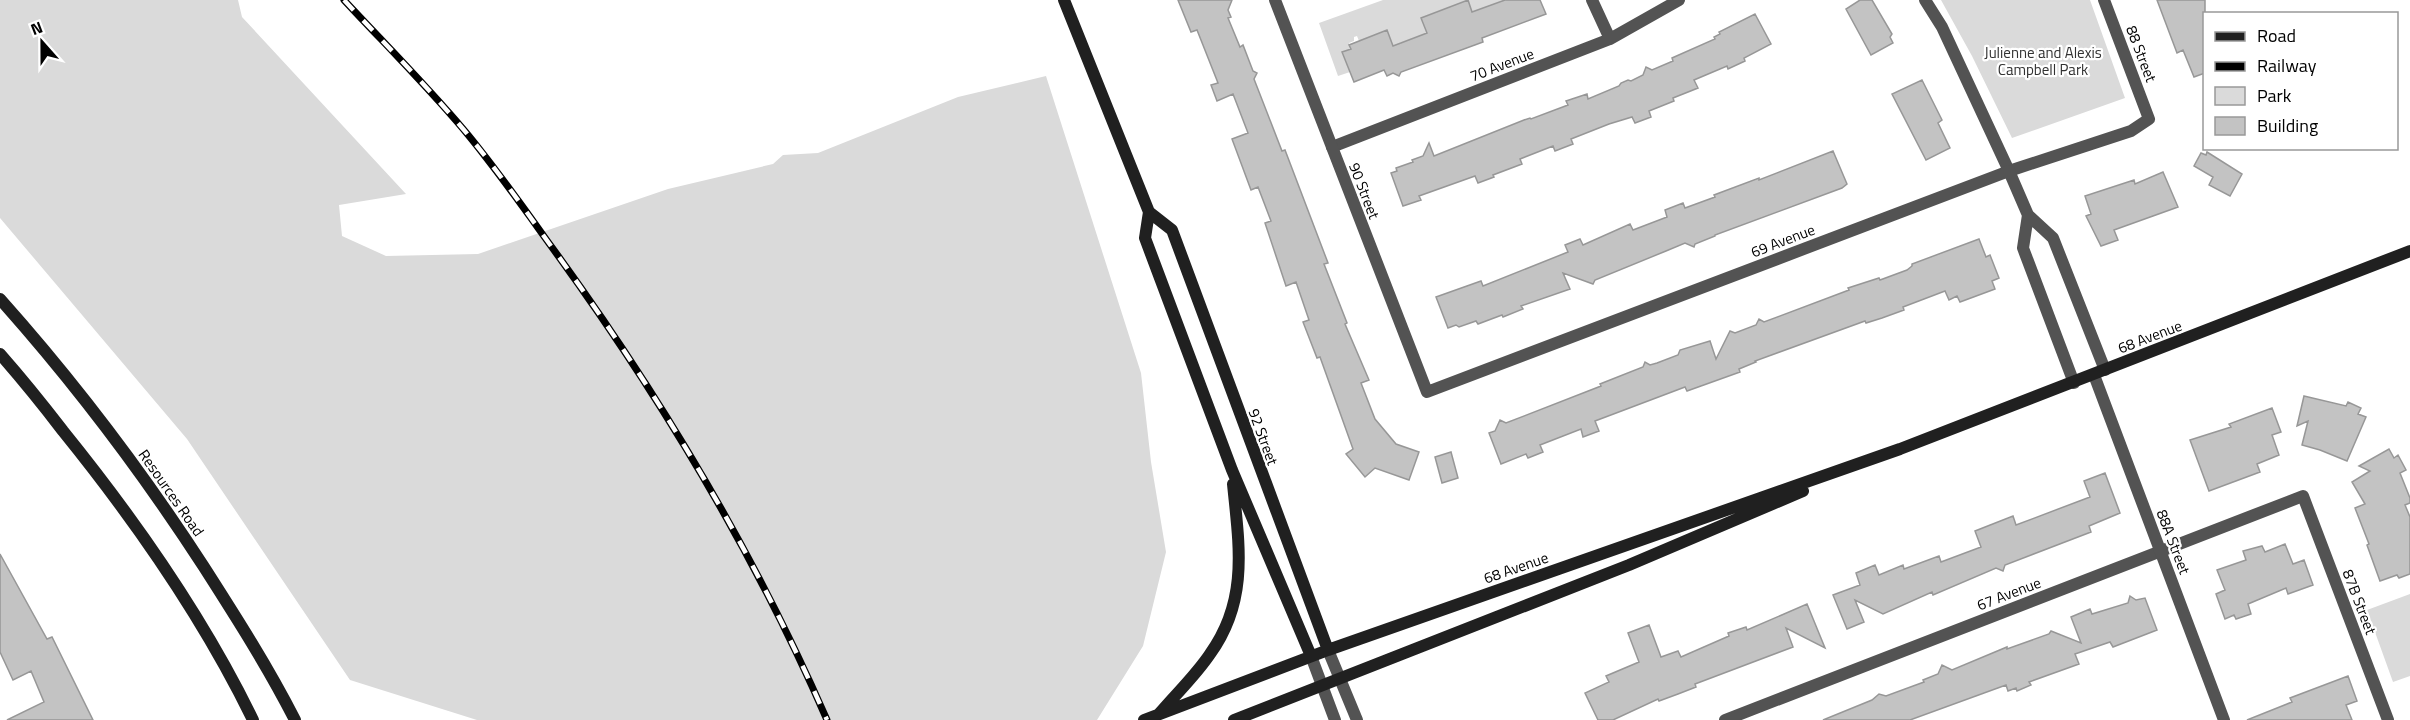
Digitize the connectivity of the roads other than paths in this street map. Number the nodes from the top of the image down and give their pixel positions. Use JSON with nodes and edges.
{"nodes":[{"id":1,"x":1064,"y":0,"type":"edge"},
{"id":2,"x":1275,"y":0,"type":"edge"},
{"id":3,"x":1592,"y":0,"type":"edge"},
{"id":4,"x":1679,"y":0,"type":"edge"},
{"id":5,"x":1925,"y":0,"type":"edge"},
{"id":6,"x":2104,"y":0,"type":"edge"},
{"id":7,"x":1610,"y":39,"type":"junction"},
{"id":8,"x":2150,"y":119,"type":"joint"},
{"id":9,"x":1332,"y":147,"type":"junction"},
{"id":10,"x":2009,"y":171,"type":"junction"},
{"id":11,"x":1149,"y":213,"type":"junction"},
{"id":12,"x":2028,"y":215,"type":"junction"},
{"id":13,"x":2410,"y":251,"type":"edge"},
{"id":14,"x":0,"y":299,"type":"edge"},
{"id":15,"x":0,"y":354,"type":"edge"},
{"id":16,"x":2099,"y":373,"type":"junction"},
{"id":17,"x":2074,"y":383,"type":"junction"},
{"id":18,"x":1427,"y":392,"type":"joint"},
{"id":19,"x":1900,"y":449,"type":"junction"},
{"id":20,"x":1232,"y":470,"type":"junction"},
{"id":21,"x":2303,"y":496,"type":"joint"},
{"id":22,"x":2160,"y":551,"type":"junction"},
{"id":23,"x":1328,"y":650,"type":"junction"},
{"id":24,"x":1311,"y":656,"type":"junction"},
{"id":25,"x":1340,"y":679,"type":"junction"},
{"id":26,"x":1322,"y":685,"type":"junction"},
{"id":27,"x":1158,"y":715,"type":"junction"},
{"id":28,"x":253,"y":720,"type":"edge"},
{"id":29,"x":295,"y":720,"type":"edge"},
{"id":30,"x":1144,"y":720,"type":"edge"},
{"id":31,"x":1234,"y":720,"type":"edge"},
{"id":32,"x":1335,"y":720,"type":"edge"},
{"id":33,"x":1357,"y":720,"type":"edge"},
{"id":34,"x":1725,"y":720,"type":"edge"},
{"id":35,"x":2224,"y":720,"type":"edge"},
{"id":36,"x":2388,"y":720,"type":"edge"}],
"edges":[{"from":1,"to":11,"type":"main road"},
{"from":2,"to":9,"type":"street","name":"90 Street"},
{"from":3,"to":7,"type":"street"},
{"from":4,"to":7,"type":"street","name":"70 Avenue"},
{"from":5,"to":10,"type":"street","name":"88A Street"},
{"from":6,"to":8,"type":"street","name":"88 Street"},
{"from":7,"to":9,"type":"street","name":"70 Avenue"},
{"from":8,"to":10,"type":"street","name":"69 Avenue"},
{"from":9,"to":18,"type":"street","name":"90 Street"},
{"from":10,"to":12,"type":"street","name":"88A Street"},
{"from":10,"to":18,"type":"street","name":"69 Avenue"},
{"from":11,"to":20,"type":"main road"},
{"from":11,"to":23,"type":"main road","name":"92 Street"},
{"from":12,"to":16,"type":"street","name":"88A Street"},
{"from":12,"to":17,"type":"street"},
{"from":13,"to":16,"type":"main road","name":"68 Avenue"},
{"from":14,"to":29,"type":"main road","name":"Resources Road"},
{"from":15,"to":28,"type":"main road"},
{"from":16,"to":17,"type":"main road","name":"68 Avenue"},
{"from":16,"to":22,"type":"street","name":"88A Street"},
{"from":17,"to":19,"type":"main road","name":"68 Avenue"},
{"from":19,"to":23,"type":"main road","name":"68 Avenue"},
{"from":19,"to":25,"type":"main road","name":"68 Avenue"},
{"from":20,"to":24,"type":"main road"},
{"from":20,"to":27,"type":"main road"},
{"from":21,"to":22,"type":"street","name":"67 Avenue"},
{"from":21,"to":36,"type":"street","name":"87B Street"},
{"from":22,"to":34,"type":"street","name":"67 Avenue"},
{"from":22,"to":35,"type":"street","name":"88A Street"},
{"from":23,"to":24,"type":"main road","name":"68 Avenue"},
{"from":23,"to":25,"type":"street","name":"92 Street"},
{"from":24,"to":26,"type":"street"},
{"from":24,"to":27,"type":"main road","name":"68 Avenue"},
{"from":25,"to":26,"type":"main road","name":"68 Avenue"},
{"from":25,"to":33,"type":"street"},
{"from":26,"to":31,"type":"main road","name":"68 Avenue"},
{"from":26,"to":32,"type":"street"},
{"from":27,"to":30,"type":"main road","name":"68 Avenue"}]}
